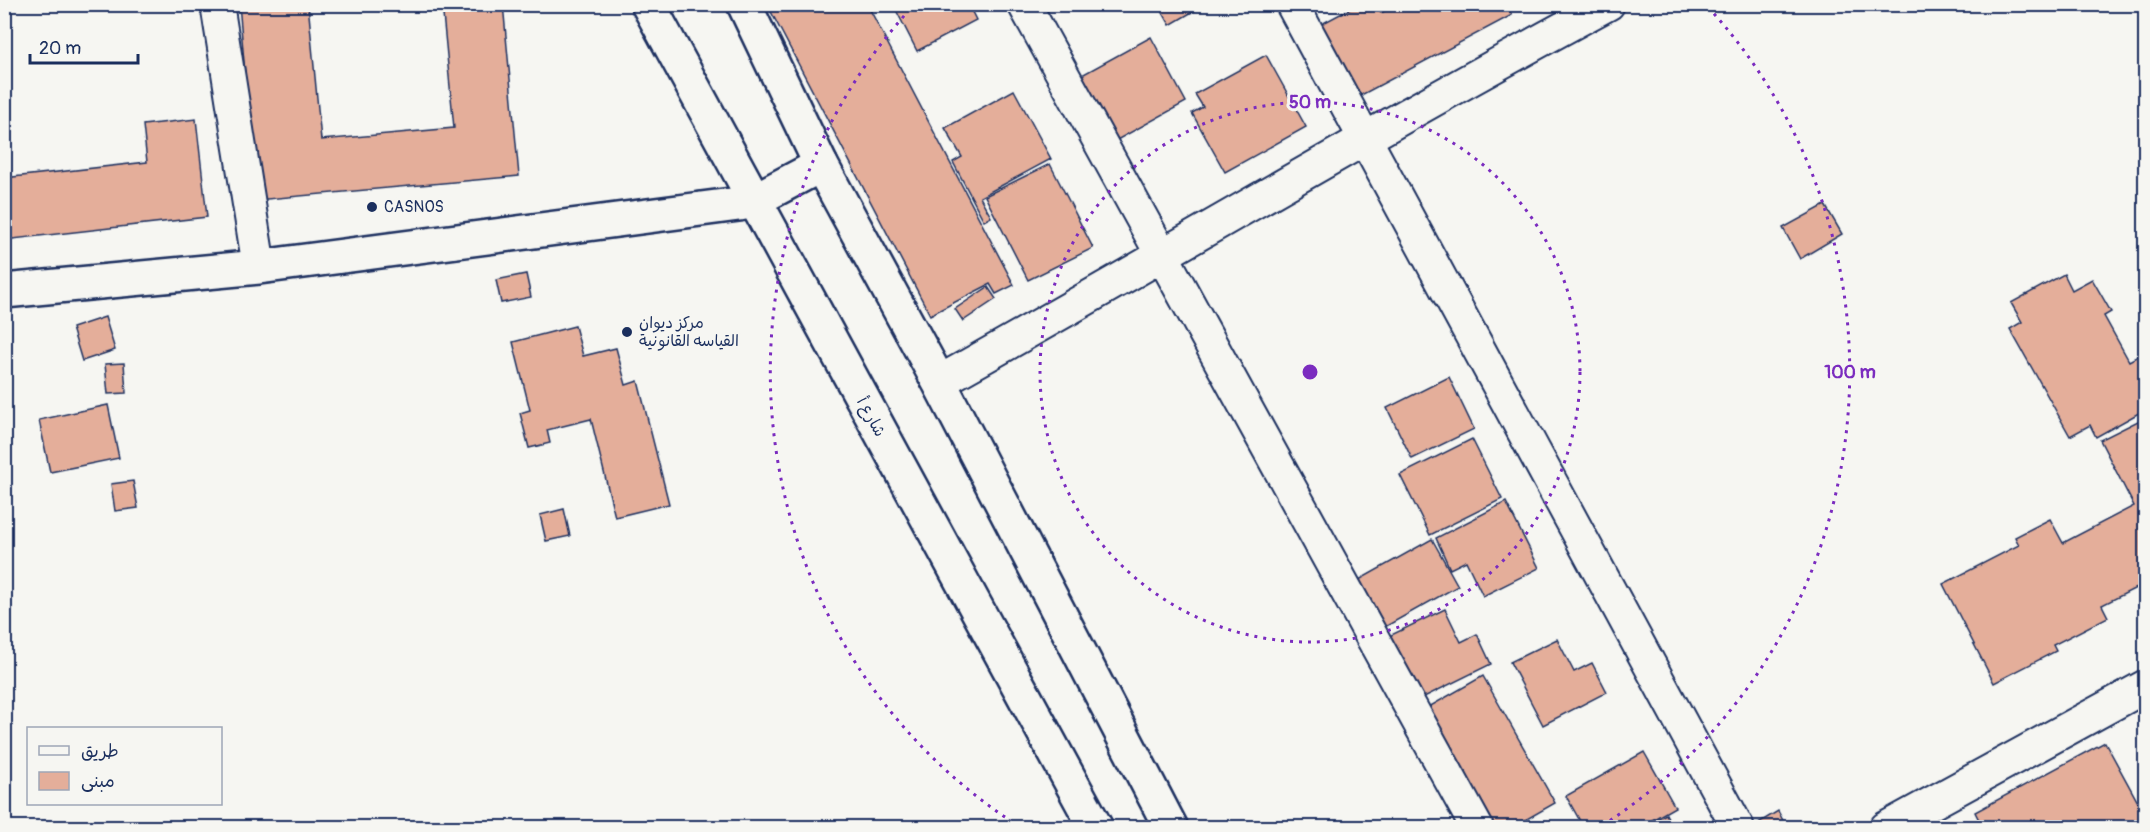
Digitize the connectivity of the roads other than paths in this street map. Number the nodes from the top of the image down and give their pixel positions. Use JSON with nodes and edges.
{"nodes":[{"id":1,"x":217,"y":4,"type":"edge"},
{"id":2,"x":648,"y":4,"type":"edge"},
{"id":3,"x":744,"y":4,"type":"edge"},
{"id":4,"x":1024,"y":4,"type":"edge"},
{"id":5,"x":1292,"y":4,"type":"edge"},
{"id":6,"x":1608,"y":4,"type":"edge"},
{"id":7,"x":1558,"y":16,"type":"edge"},
{"id":8,"x":1366,"y":137,"type":"junction"},
{"id":9,"x":821,"y":165,"type":"junction"},
{"id":10,"x":753,"y":201,"type":"junction"},
{"id":11,"x":1163,"y":257,"type":"junction"},
{"id":12,"x":259,"y":267,"type":"junction"},
{"id":13,"x":4,"y":291,"type":"edge"},
{"id":14,"x":939,"y":382,"type":"junction"},
{"id":15,"x":2145,"y":686,"type":"edge"},
{"id":16,"x":1096,"y":828,"type":"edge"},
{"id":17,"x":1171,"y":828,"type":"edge"},
{"id":18,"x":1477,"y":828,"type":"edge"},
{"id":19,"x":1738,"y":828,"type":"edge"},
{"id":20,"x":1886,"y":828,"type":"edge"}],
"edges":[{"from":1,"to":12,"type":"street"},
{"from":2,"to":10,"type":"street","name":"شارع أ"},
{"from":3,"to":9,"type":"street"},
{"from":4,"to":11,"type":"street"},
{"from":5,"to":8,"type":"street"},
{"from":6,"to":7,"type":"street"},
{"from":7,"to":8,"type":"street"},
{"from":8,"to":11,"type":"street"},
{"from":8,"to":19,"type":"street"},
{"from":9,"to":10,"type":"street"},
{"from":9,"to":14,"type":"street"},
{"from":10,"to":12,"type":"street"},
{"from":10,"to":16,"type":"street","name":"شارع أ"},
{"from":11,"to":14,"type":"street"},
{"from":11,"to":18,"type":"street"},
{"from":12,"to":13,"type":"street"},
{"from":14,"to":17,"type":"street"},
{"from":15,"to":20,"type":"street"}]}
